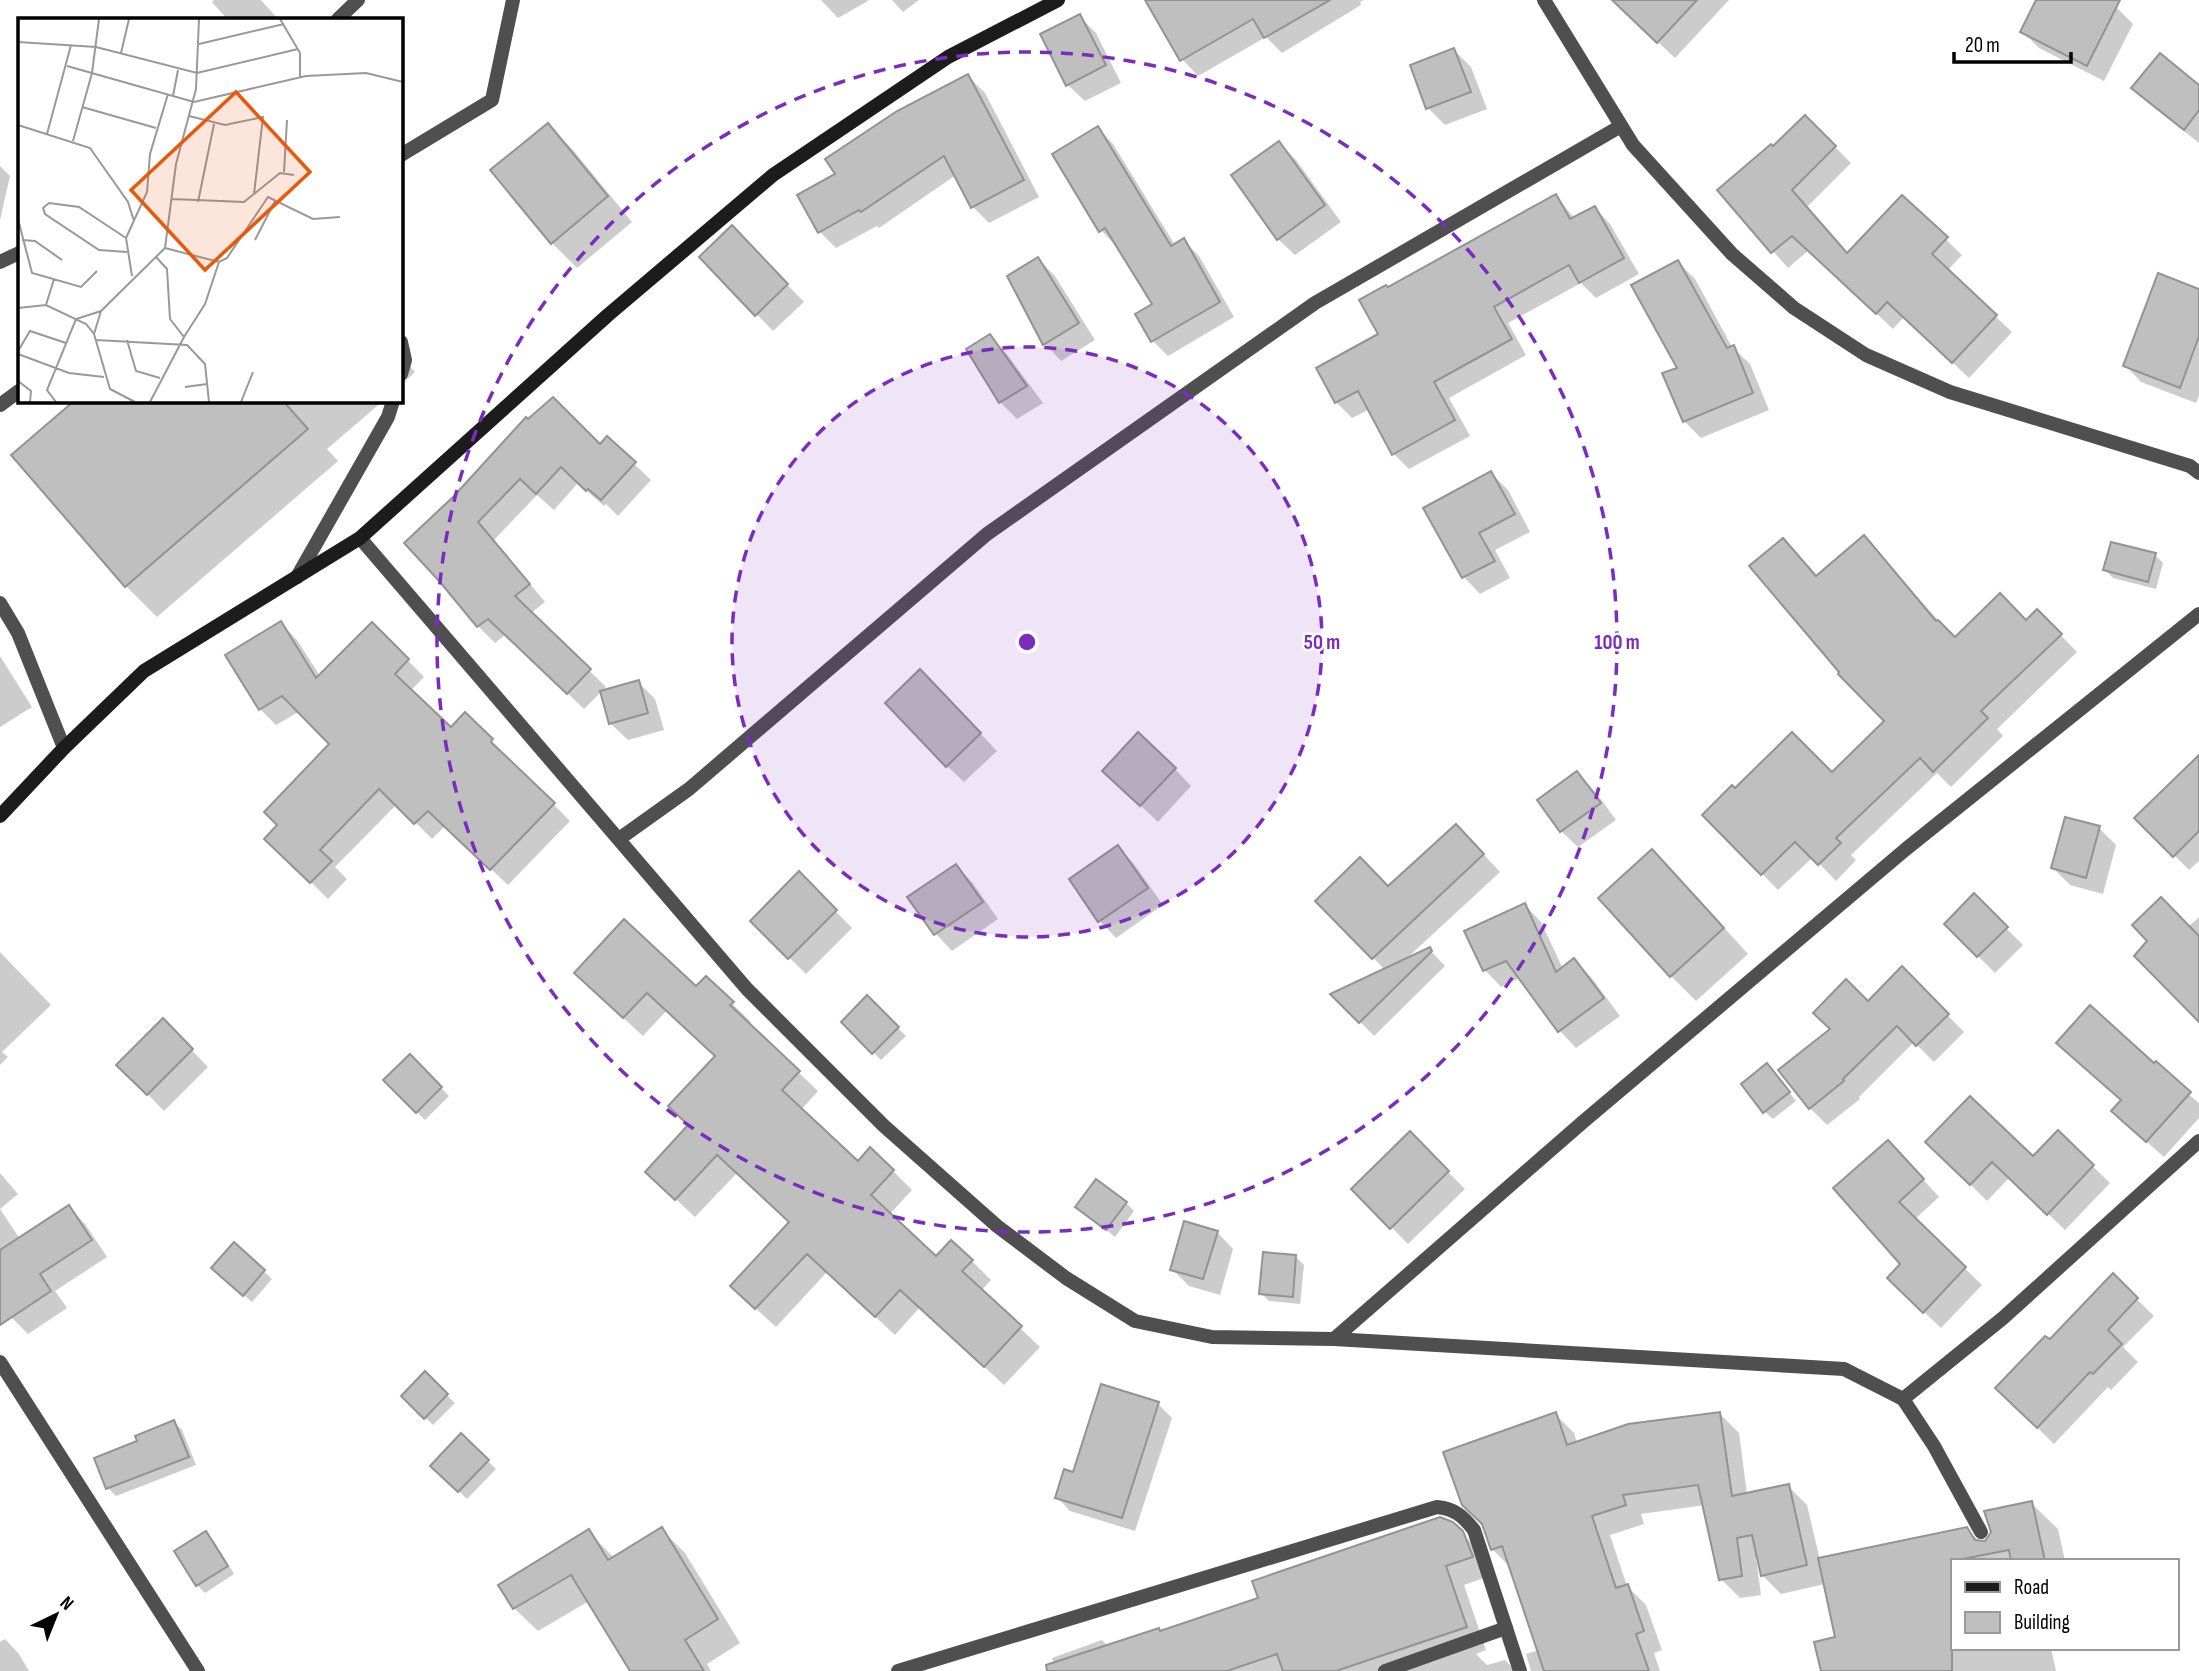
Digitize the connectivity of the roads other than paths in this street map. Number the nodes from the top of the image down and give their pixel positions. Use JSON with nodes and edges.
{"nodes":[{"id":1,"x":358,"y":0,"type":"edge"},
{"id":2,"x":513,"y":0,"type":"edge"},
{"id":3,"x":1058,"y":0,"type":"edge"},
{"id":4,"x":1544,"y":0,"type":"edge"},
{"id":5,"x":339,"y":18,"type":"edge"},
{"id":6,"x":1621,"y":126,"type":"junction"},
{"id":7,"x":402,"y":154,"type":"edge"},
{"id":8,"x":18,"y":253,"type":"edge"},
{"id":9,"x":0,"y":262,"type":"edge"},
{"id":10,"x":402,"y":346,"type":"edge"},
{"id":11,"x":402,"y":370,"type":"edge"},
{"id":12,"x":18,"y":392,"type":"edge"},
{"id":13,"x":393,"y":402,"type":"edge"},
{"id":14,"x":0,"y":405,"type":"edge"},
{"id":15,"x":2199,"y":473,"type":"edge"},
{"id":16,"x":360,"y":538,"type":"junction"},
{"id":17,"x":297,"y":577,"type":"junction"},
{"id":18,"x":0,"y":603,"type":"edge"},
{"id":19,"x":2199,"y":614,"type":"edge"},
{"id":20,"x":64,"y":748,"type":"junction"},
{"id":21,"x":0,"y":816,"type":"edge"},
{"id":22,"x":619,"y":839,"type":"junction"},
{"id":23,"x":2199,"y":1141,"type":"edge"},
{"id":24,"x":1334,"y":1339,"type":"junction"},
{"id":25,"x":0,"y":1362,"type":"edge"},
{"id":26,"x":1903,"y":1399,"type":"junction"},
{"id":27,"x":1981,"y":1532,"type":"dead end"},
{"id":28,"x":1506,"y":1628,"type":"junction"},
{"id":29,"x":198,"y":1671,"type":"edge"},
{"id":30,"x":898,"y":1671,"type":"edge"},
{"id":31,"x":1385,"y":1671,"type":"edge"},
{"id":32,"x":1520,"y":1671,"type":"edge"}],
"edges":[{"from":1,"to":5,"type":"street"},
{"from":2,"to":7,"type":"street"},
{"from":3,"to":16,"type":"street"},
{"from":4,"to":6,"type":"street"},
{"from":6,"to":15,"type":"street"},
{"from":6,"to":22,"type":"street"},
{"from":8,"to":9,"type":"street"},
{"from":10,"to":11,"type":"street"},
{"from":12,"to":14,"type":"street"},
{"from":13,"to":17,"type":"street"},
{"from":16,"to":17,"type":"street"},
{"from":16,"to":22,"type":"street"},
{"from":17,"to":20,"type":"street"},
{"from":18,"to":20,"type":"street"},
{"from":19,"to":24,"type":"street"},
{"from":20,"to":21,"type":"street"},
{"from":22,"to":24,"type":"street"},
{"from":23,"to":26,"type":"street"},
{"from":24,"to":26,"type":"street"},
{"from":25,"to":29,"type":"street"},
{"from":26,"to":27,"type":"street"},
{"from":28,"to":30,"type":"street"},
{"from":28,"to":31,"type":"street"},
{"from":28,"to":32,"type":"street"}]}
